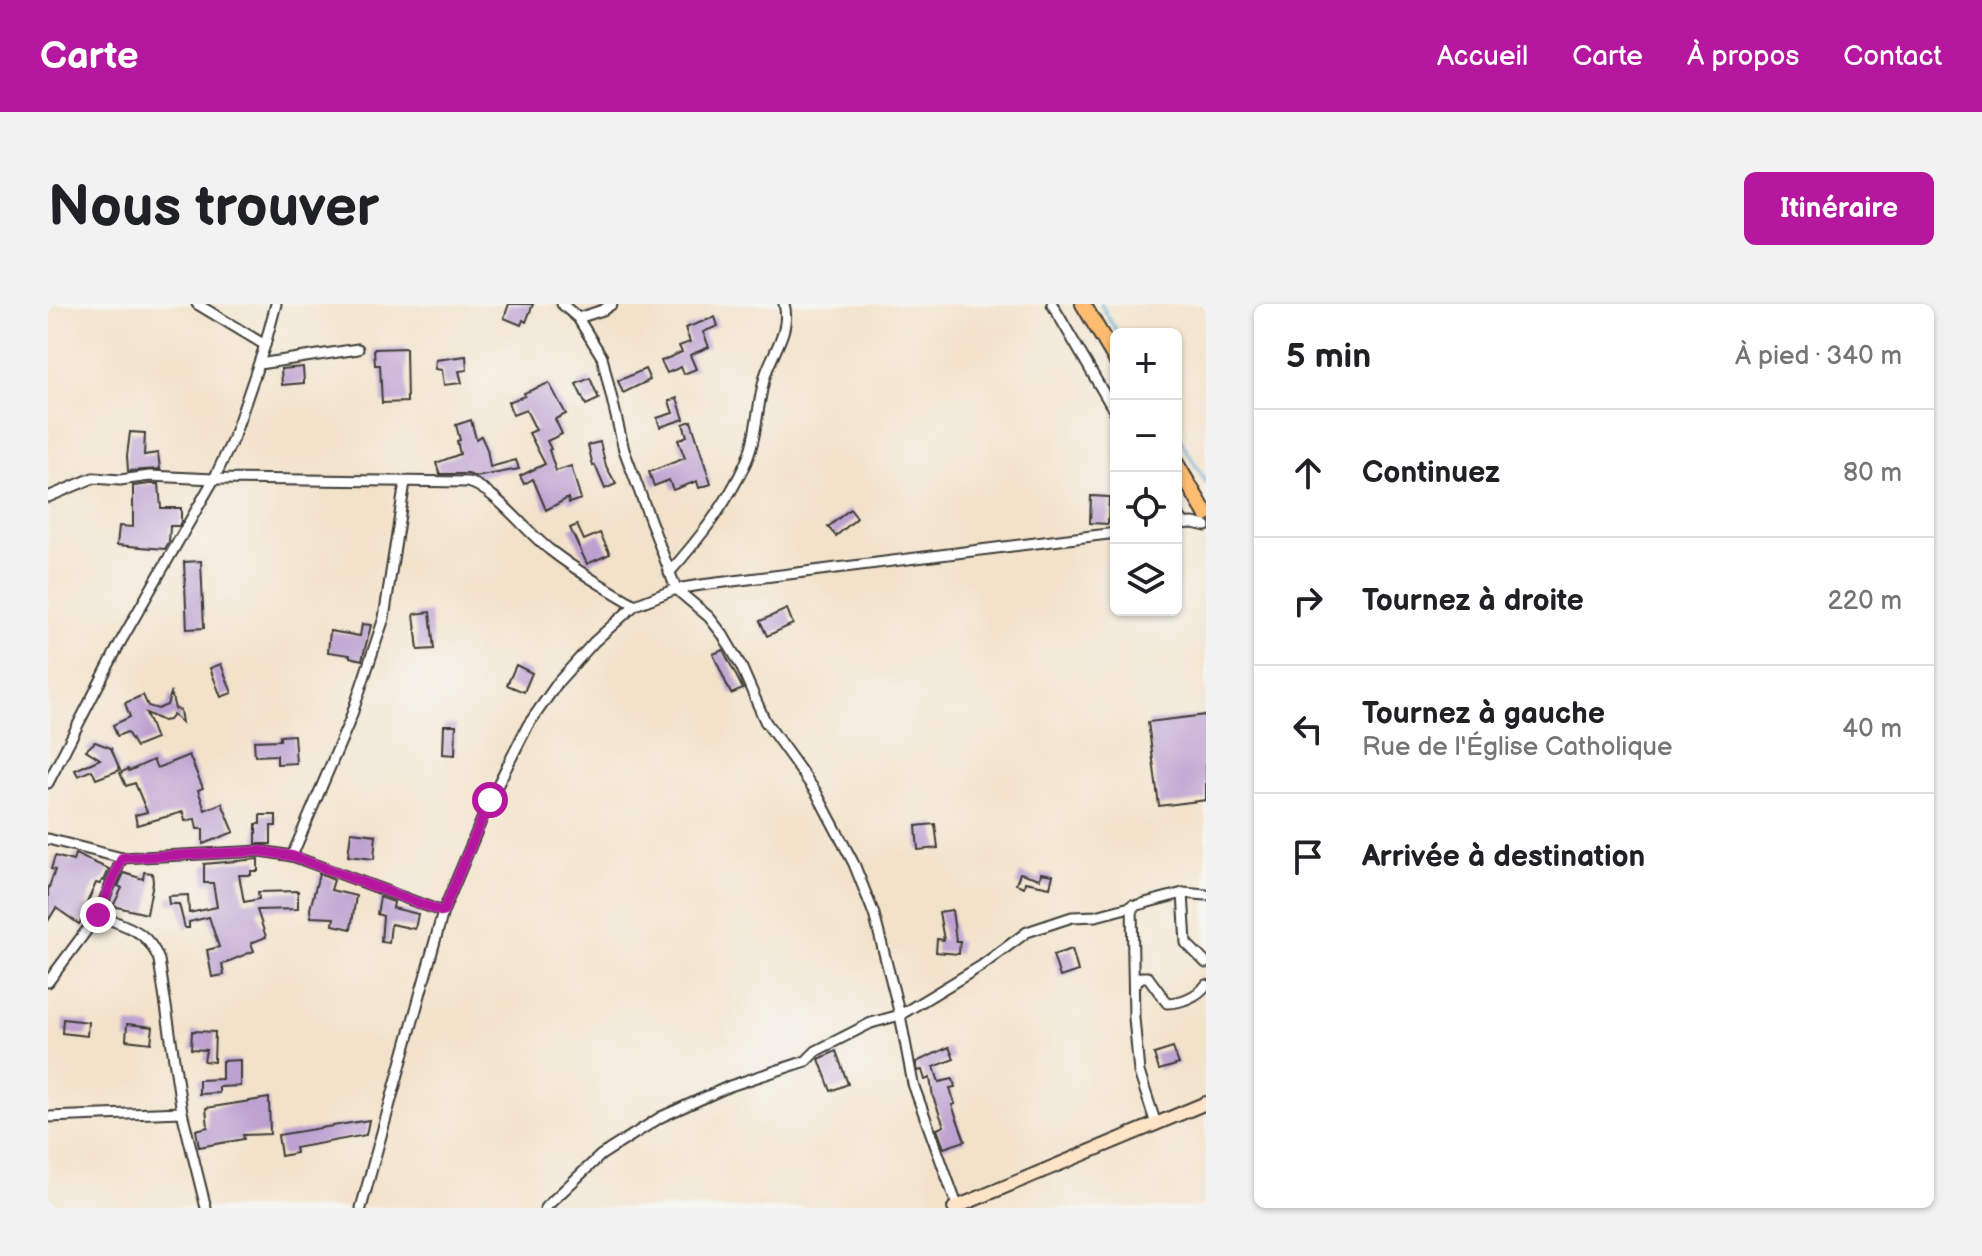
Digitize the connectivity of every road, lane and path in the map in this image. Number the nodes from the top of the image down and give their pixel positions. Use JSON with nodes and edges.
{"nodes":[{"id":1,"x":197,"y":304,"type":"edge"},
{"id":2,"x":276,"y":304,"type":"edge"},
{"id":3,"x":612,"y":304,"type":"edge"},
{"id":4,"x":784,"y":304,"type":"edge"},
{"id":5,"x":1052,"y":304,"type":"edge"},
{"id":6,"x":1083,"y":304,"type":"edge"},
{"id":7,"x":566,"y":305,"type":"edge"},
{"id":8,"x":578,"y":318,"type":"junction"},
{"id":9,"x":265,"y":345,"type":"junction"},
{"id":10,"x":358,"y":349,"type":"dead end"},
{"id":11,"x":1110,"y":350,"type":"edge"},
{"id":12,"x":259,"y":364,"type":"junction"},
{"id":13,"x":1110,"y":404,"type":"edge"},
{"id":14,"x":1181,"y":472,"type":"edge"},
{"id":15,"x":214,"y":479,"type":"junction"},
{"id":16,"x":405,"y":482,"type":"junction"},
{"id":17,"x":48,"y":497,"type":"edge"},
{"id":18,"x":1206,"y":514,"type":"edge"},
{"id":19,"x":1182,"y":524,"type":"edge"},
{"id":20,"x":1206,"y":526,"type":"edge"},
{"id":21,"x":1110,"y":534,"type":"edge"},
{"id":22,"x":669,"y":573,"type":"junction"},
{"id":23,"x":676,"y":589,"type":"junction"},
{"id":24,"x":635,"y":605,"type":"junction"},
{"id":25,"x":48,"y":783,"type":"edge"},
{"id":26,"x":48,"y":839,"type":"edge"},
{"id":27,"x":292,"y":856,"type":"junction"},
{"id":28,"x":122,"y":858,"type":"junction"},
{"id":29,"x":1183,"y":893,"type":"junction"},
{"id":30,"x":1206,"y":895,"type":"edge"},
{"id":31,"x":1132,"y":905,"type":"junction"},
{"id":32,"x":443,"y":912,"type":"junction"},
{"id":33,"x":98,"y":915,"type":"junction"},
{"id":34,"x":1206,"y":963,"type":"edge"},
{"id":35,"x":48,"y":982,"type":"edge"},
{"id":36,"x":1135,"y":984,"type":"junction"},
{"id":37,"x":1206,"y":985,"type":"edge"},
{"id":38,"x":900,"y":1015,"type":"junction"},
{"id":39,"x":1206,"y":1103,"type":"edge"},
{"id":40,"x":182,"y":1112,"type":"junction"},
{"id":41,"x":48,"y":1117,"type":"edge"},
{"id":42,"x":1156,"y":1124,"type":"junction"},
{"id":43,"x":206,"y":1208,"type":"edge"},
{"id":44,"x":361,"y":1208,"type":"edge"},
{"id":45,"x":545,"y":1208,"type":"edge"},
{"id":46,"x":957,"y":1208,"type":"edge"}],
"edges":[{"from":1,"to":9,"type":"street"},
{"from":2,"to":9,"type":"street"},
{"from":3,"to":8,"type":"street"},
{"from":4,"to":22,"type":"street"},
{"from":5,"to":13,"type":"street"},
{"from":6,"to":11,"type":"main road"},
{"from":7,"to":8,"type":"street"},
{"from":8,"to":22,"type":"street"},
{"from":9,"to":12,"type":"street"},
{"from":10,"to":12,"type":"street"},
{"from":12,"to":15,"type":"street"},
{"from":14,"to":18,"type":"main road"},
{"from":15,"to":16,"type":"street"},
{"from":15,"to":17,"type":"street"},
{"from":15,"to":25,"type":"street"},
{"from":16,"to":24,"type":"street"},
{"from":16,"to":27,"type":"street"},
{"from":19,"to":20,"type":"street"},
{"from":21,"to":23,"type":"street"},
{"from":22,"to":23,"type":"street"},
{"from":23,"to":24,"type":"street"},
{"from":23,"to":38,"type":"street"},
{"from":24,"to":32,"type":"street"},
{"from":26,"to":28,"type":"street"},
{"from":27,"to":28,"type":"street"},
{"from":27,"to":32,"type":"street"},
{"from":28,"to":33,"type":"street"},
{"from":29,"to":30,"type":"street"},
{"from":29,"to":31,"type":"street"},
{"from":29,"to":34,"type":"street"},
{"from":31,"to":36,"type":"street"},
{"from":31,"to":38,"type":"street"},
{"from":32,"to":44,"type":"street"},
{"from":33,"to":35,"type":"street"},
{"from":33,"to":40,"type":"street"},
{"from":36,"to":37,"type":"street"},
{"from":36,"to":42,"type":"street"},
{"from":38,"to":45,"type":"street"},
{"from":38,"to":46,"type":"street"},
{"from":39,"to":42,"type":"street"},
{"from":40,"to":41,"type":"street"},
{"from":40,"to":43,"type":"street"},
{"from":42,"to":46,"type":"street"}]}
